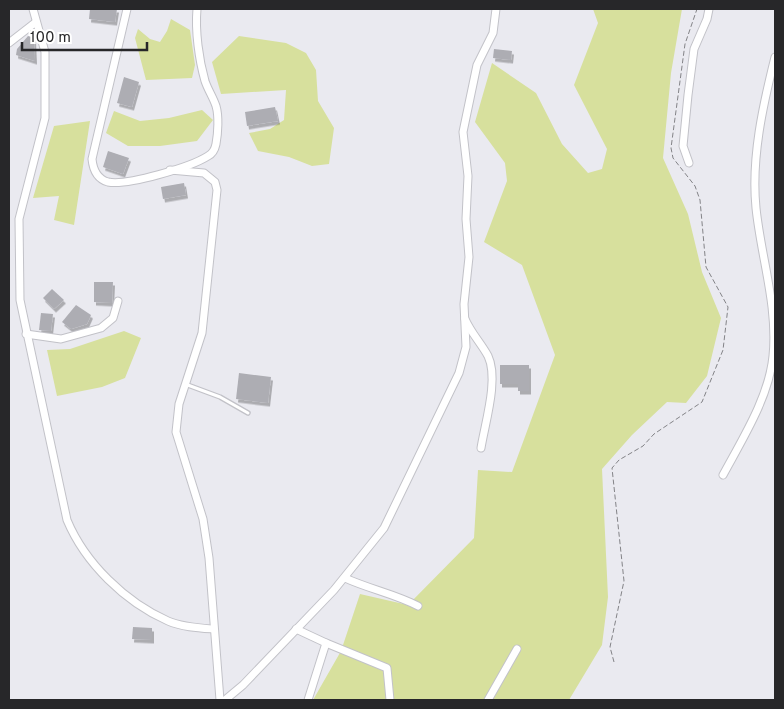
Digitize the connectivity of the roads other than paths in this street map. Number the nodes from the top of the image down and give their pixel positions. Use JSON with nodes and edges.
{"nodes":[{"id":1,"x":33,"y":9,"type":"edge"},
{"id":2,"x":127,"y":9,"type":"edge"},
{"id":3,"x":196,"y":9,"type":"edge"},
{"id":4,"x":496,"y":9,"type":"edge"},
{"id":5,"x":709,"y":9,"type":"edge"},
{"id":6,"x":36,"y":22,"type":"junction"},
{"id":7,"x":9,"y":43,"type":"edge"},
{"id":8,"x":775,"y":57,"type":"edge"},
{"id":9,"x":689,"y":163,"type":"dead end"},
{"id":10,"x":170,"y":170,"type":"junction"},
{"id":11,"x":118,"y":301,"type":"dead end"},
{"id":12,"x":464,"y":317,"type":"junction"},
{"id":13,"x":26,"y":334,"type":"junction"},
{"id":14,"x":185,"y":384,"type":"junction"},
{"id":15,"x":248,"y":413,"type":"dead end"},
{"id":16,"x":480,"y":448,"type":"dead end"},
{"id":17,"x":724,"y":475,"type":"dead end"},
{"id":18,"x":345,"y":578,"type":"junction"},
{"id":19,"x":418,"y":606,"type":"dead end"},
{"id":20,"x":213,"y":629,"type":"junction"},
{"id":21,"x":296,"y":629,"type":"junction"},
{"id":22,"x":326,"y":643,"type":"junction"},
{"id":23,"x":516,"y":649,"type":"dead end"},
{"id":24,"x":220,"y":700,"type":"edge"},
{"id":25,"x":225,"y":700,"type":"edge"},
{"id":26,"x":308,"y":700,"type":"edge"},
{"id":27,"x":390,"y":700,"type":"edge"},
{"id":28,"x":488,"y":700,"type":"edge"}],
"edges":[{"from":1,"to":6,"type":"street"},
{"from":2,"to":10,"type":"street"},
{"from":3,"to":10,"type":"street"},
{"from":4,"to":12,"type":"street"},
{"from":5,"to":9,"type":"street"},
{"from":6,"to":7,"type":"street"},
{"from":6,"to":13,"type":"street"},
{"from":8,"to":17,"type":"street"},
{"from":10,"to":14,"type":"street"},
{"from":11,"to":13,"type":"street"},
{"from":12,"to":16,"type":"street"},
{"from":12,"to":18,"type":"street"},
{"from":13,"to":20,"type":"street"},
{"from":14,"to":15,"type":"lane"},
{"from":14,"to":20,"type":"street"},
{"from":18,"to":19,"type":"street"},
{"from":18,"to":21,"type":"street"},
{"from":20,"to":24,"type":"street"},
{"from":21,"to":22,"type":"street"},
{"from":21,"to":25,"type":"street"},
{"from":22,"to":26,"type":"street"},
{"from":22,"to":27,"type":"street"},
{"from":23,"to":28,"type":"street"}]}
